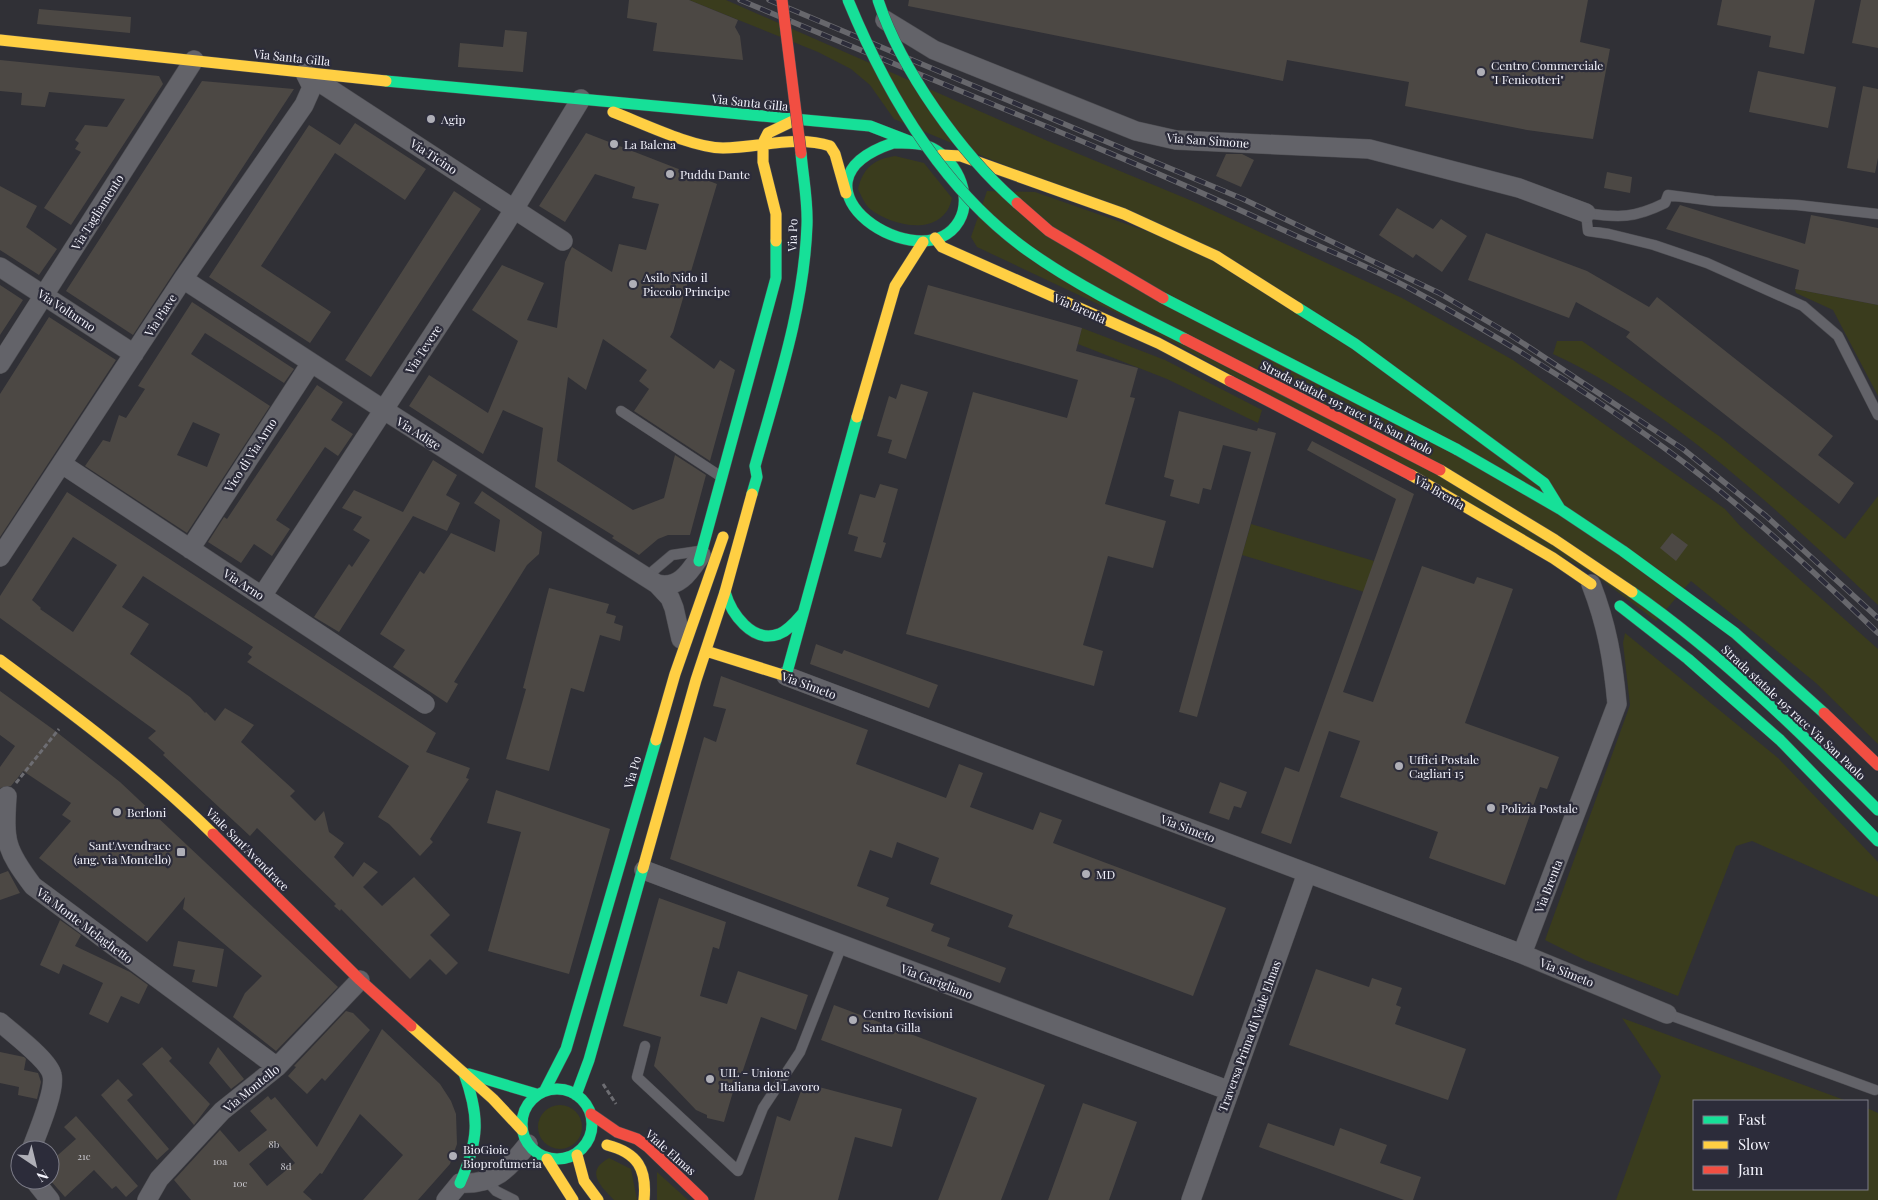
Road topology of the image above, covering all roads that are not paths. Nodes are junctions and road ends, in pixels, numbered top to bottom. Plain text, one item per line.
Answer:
1 (782, 0) edge
2 (848, 0) edge
3 (852, 0) edge
4 (878, 0) edge
5 (0, 40) edge
6 (194, 60) junction
7 (304, 73) junction
8 (581, 100) junction
9 (795, 120) junction
10 (763, 143) junction
11 (914, 143) junction
12 (708, 145) junction
13 (941, 155) junction
14 (734, 159) dead end
15 (756, 172) dead end
16 (846, 193) junction
17 (772, 194) junction
18 (515, 209) junction
19 (1586, 213) junction
20 (1878, 214) edge
21 (875, 229) junction
22 (935, 238) junction
23 (562, 241) dead end
24 (923, 242) junction
25 (883, 245) dead end
26 (0, 267) edge
27 (892, 270) dead end
28 (183, 279) junction
29 (895, 286) junction
30 (45, 295) junction
31 (134, 354) junction
32 (312, 363) junction
33 (0, 364) edge
34 (384, 410) junction
35 (621, 410) dead end
36 (1878, 415) edge
37 (62, 464) junction
38 (755, 466) junction
39 (722, 478) junction
40 (740, 492) dead end
41 (1560, 509) junction
42 (727, 528) dead end
43 (190, 548) junction
44 (701, 553) junction
45 (0, 557) edge
46 (652, 580) junction
47 (1591, 584) junction
48 (725, 592) junction
49 (262, 596) junction
50 (803, 613) junction
51 (750, 628) junction
52 (681, 639) junction
53 (706, 651) junction
54 (0, 660) edge
55 (676, 671) junction
56 (786, 676) junction
57 (425, 704) dead end
58 (1878, 765) edge
59 (6, 796) road end
60 (1878, 810) edge
61 (1878, 841) edge
62 (644, 870) junction
63 (1307, 873) junction
64 (842, 945) junction
65 (1522, 954) junction
66 (360, 980) junction
67 (1667, 1014) joint
68 (0, 1022) edge
69 (645, 1046) dead end
70 (277, 1067) junction
71 (463, 1072) junction
72 (1875, 1090) dead end
73 (1230, 1091) junction
74 (541, 1092) junction
75 (576, 1095) junction
76 (591, 1114) junction
77 (525, 1137) junction
78 (34, 1140) edge
79 (586, 1147) junction
80 (576, 1155) junction
81 (547, 1159) junction
82 (487, 1181) junction
83 (460, 1183) junction
84 (42, 1190) edge
85 (50, 1200) edge
86 (147, 1200) edge
87 (446, 1200) edge
88 (514, 1200) edge
89 (574, 1200) edge
90 (598, 1200) edge
91 (644, 1200) edge
92 (703, 1200) edge
93 (1191, 1200) edge

1 - 38 main road, Via Po, bridge
2 - 60 main road, Strada statale 195 racc Via San Paolo, bridge
3 - 19 street, Via San Simone
4 - 41 main road, Strada statale 195 racc Via San Paolo, bridge
5 - 6 main road, Via Santa Gilla
6 - 7 main road, Via Santa Gilla
6 - 30 street, Via Tagliamento
7 - 8 main road, Via Santa Gilla
7 - 18 street, Via Ticino
7 - 28 street, Via Piave
8 - 9 main road, Via Santa Gilla
8 - 12 main road, Via Santa Gilla
8 - 18 street, Via Tevere
9 - 10 main road
9 - 11 main road, Via Santa Gilla
10 - 12 main road, Via Santa Gilla
10 - 16 main road, Via Santa Gilla
10 - 17 main road
11 - 13 main road
11 - 16 main road
12 - 14 main road
13 - 22 main road
13 - 41 main road
15 - 17 main road
16 - 21 main road
17 - 39 main road
18 - 23 street, Via Ticino
18 - 34 street, Via Tevere
19 - 20 lane
19 - 36 lane
21 - 24 main road
21 - 25 main road
22 - 24 main road
22 - 47 main road, Via Brenta
24 - 29 main road
26 - 30 street, Via Volturno
27 - 29 main road
28 - 31 street, Via Piave
28 - 32 street, Via Adige
29 - 50 main road
30 - 31 street, Via Volturno
30 - 33 street, Via Tagliamento
31 - 37 street, Via Piave
32 - 34 street, Via Adige
32 - 43 street, Vico di Via Arno
34 - 46 street, Via Adige
34 - 49 street, Via Tevere
35 - 39 lane
37 - 43 street, Via Arno
37 - 45 street, Via Piave
38 - 40 main road, Via Po
38 - 48 main road, Via Po
39 - 44 main road
41 - 58 main road, Strada statale 195 racc Via San Paolo
42 - 55 main road, Via Po
43 - 49 street, Via Arno
44 - 46 lane
44 - 46 street
44 - 52 main road
46 - 52 street, Via Adige
47 - 61 main road
47 - 65 street, Via Brenta
48 - 51 main road
48 - 53 main road, Via Po
49 - 57 street, Via Arno
50 - 51 main road
50 - 56 main road
51 - 56 main road
52 - 55 main road
53 - 56 main road, Via Simeto
53 - 62 main road, Via Po
54 - 66 main road, Viale Sant'Avendrace
55 - 74 main road, Via Po
56 - 63 street, Via Simeto
59 - 70 street, Via Monte Melaghetto
62 - 64 street, Via Garigliano
62 - 75 main road, Via Po
63 - 65 street, Via Simeto
63 - 73 street, Traversa Prima di Viale Elmas
64 - 69 lane
64 - 73 street, Via Garigliano
65 - 67 street, Via Simeto
66 - 70 street, Via Montello
66 - 71 main road, Viale Sant'Avendrace
67 - 72 lane
68 - 78 street
70 - 86 street, Via Montello
71 - 74 main road, Viale Sant'Avendrace
71 - 77 main road, Viale Sant'Avendrace
71 - 83 main road
73 - 93 street, Traversa Prima di Viale Elmas
74 - 75 main road
74 - 77 main road
75 - 76 main road
76 - 79 main road
76 - 92 main road, Viale Elmas
77 - 81 main road
77 - 82 street
79 - 80 main road
79 - 91 main road
80 - 81 main road
80 - 90 main road
81 - 89 main road
82 - 83 street
82 - 88 lane
83 - 87 street
84 - 85 street

